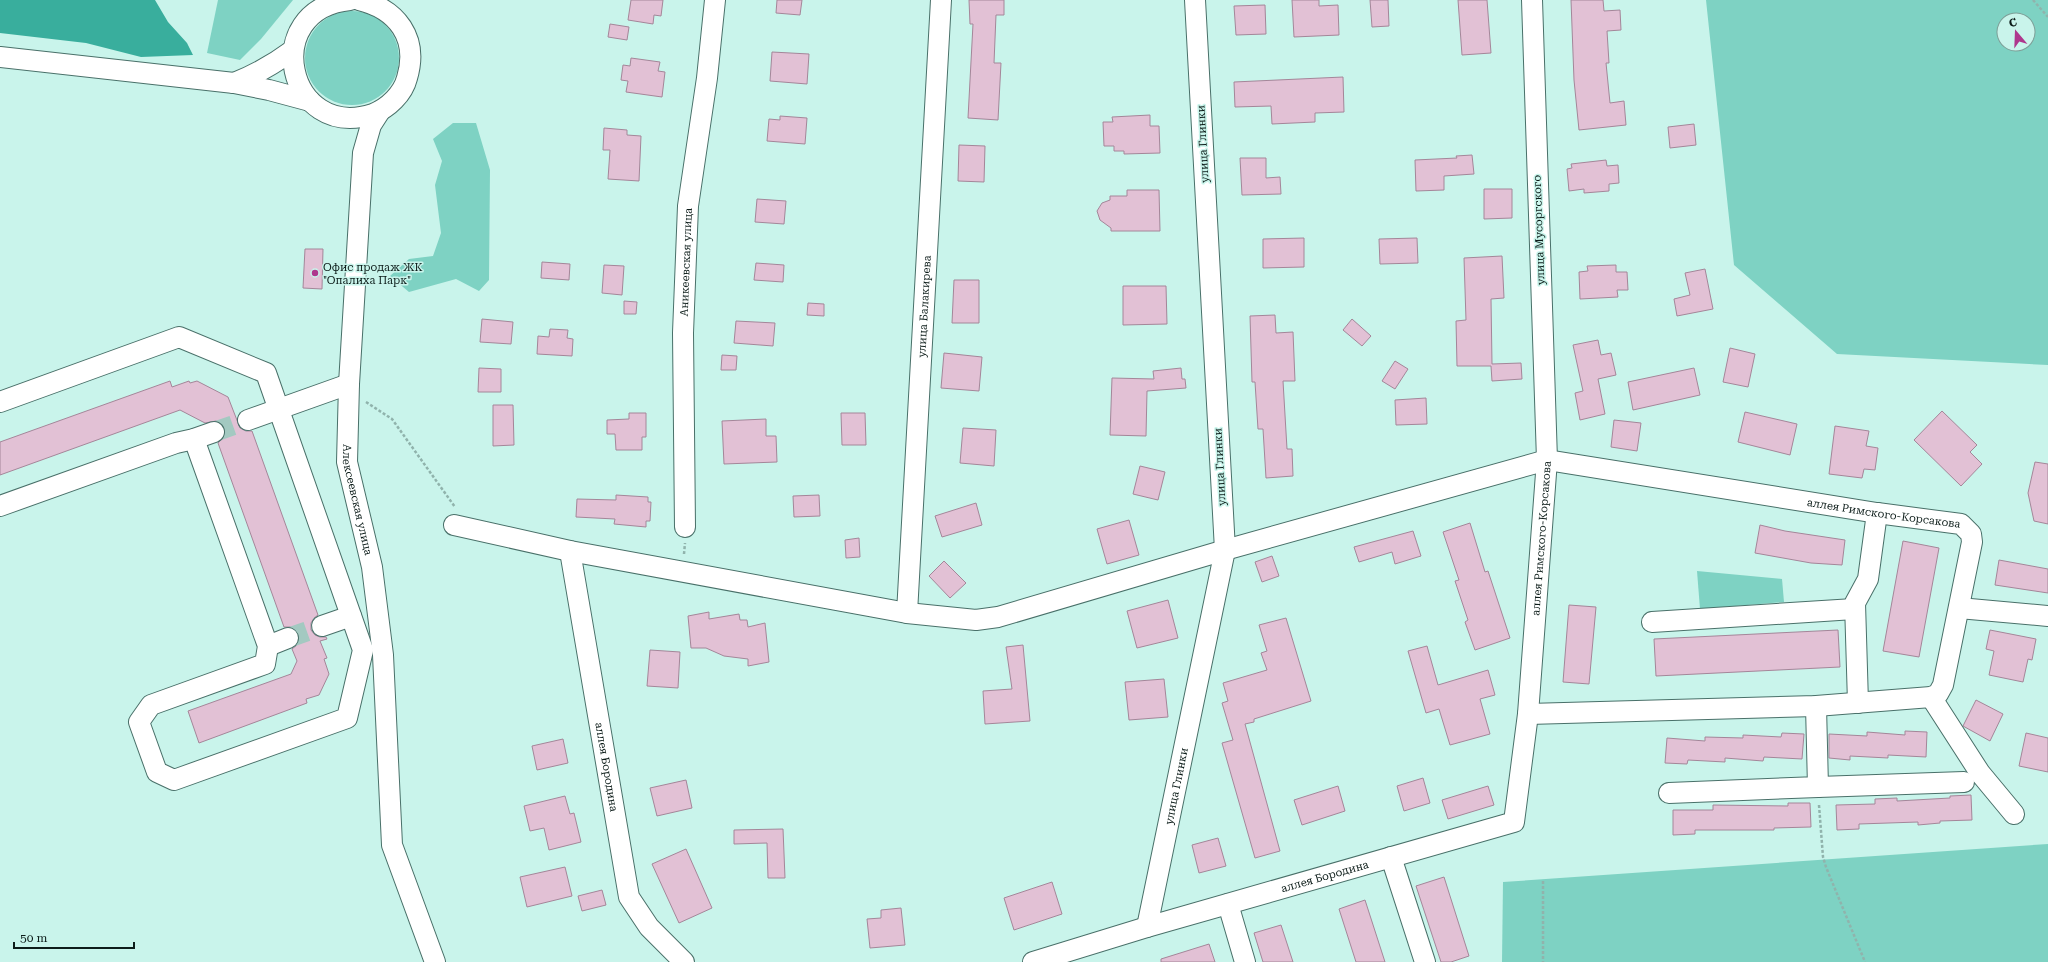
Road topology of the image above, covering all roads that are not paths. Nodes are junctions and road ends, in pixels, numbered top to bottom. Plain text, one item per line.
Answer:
1 (342, 0) edge
2 (358, 0) edge
3 (393, 0) edge
4 (715, 0) edge
5 (941, 0) edge
6 (1195, 0) edge
7 (1532, 0) edge
8 (403, 28) junction
9 (293, 50) junction
10 (0, 57) edge
11 (234, 83) junction
12 (310, 101) junction
13 (380, 111) junction
14 (331, 114) junction
15 (362, 153) junction
16 (348, 387) junction
17 (0, 402) edge
18 (279, 409) junction
19 (248, 420) tunnel mouth
20 (214, 432) tunnel mouth
21 (194, 439) junction
22 (1547, 460) junction
23 (0, 506) edge
24 (1877, 513) junction
25 (455, 517) road end
26 (685, 527) road end
27 (1225, 550) junction
28 (570, 552) junction
29 (1959, 608) junction
30 (1854, 609) junction
31 (907, 614) junction
32 (351, 616) junction
33 (2048, 616) edge
34 (1652, 622) dead end
35 (322, 626) tunnel mouth
36 (288, 638) tunnel mouth
37 (268, 646) junction
38 (1931, 697) junction
39 (1858, 703) junction
40 (1816, 706) junction
41 (1528, 714) junction
42 (1964, 782) dead end
43 (1818, 787) junction
44 (1669, 793) dead end
45 (2014, 814) dead end
46 (1391, 857) junction
47 (1228, 904) junction
48 (1147, 927) junction
49 (435, 962) edge
50 (684, 962) edge
51 (1033, 962) edge
52 (1245, 962) edge
53 (1425, 962) edge

1 - 9 street
2 - 8 street
3 - 8 street
4 - 26 street, Аникеевская улица
5 - 31 street, улица Балакирева
6 - 27 street, улица Глинки
7 - 22 street, улица Мусоргского
8 - 13 street
9 - 11 street
9 - 12 street
10 - 11 street
11 - 12 street
12 - 14 street
13 - 14 street
13 - 15 street, Алексеевская улица
14 - 15 street, Алексеевская улица
15 - 16 street, Алексеевская улица
16 - 18 street
16 - 49 street, Алексеевская улица
17 - 18 street
18 - 19 street
18 - 32 street
20 - 21 street
21 - 23 street
21 - 37 street
22 - 24 street, аллея Римского-Корсакова
22 - 27 street
22 - 41 street, аллея Римского-Корсакова
24 - 29 street, аллея Римского-Корсакова
24 - 30 street
25 - 28 street
27 - 31 street
27 - 48 street, улица Глинки
28 - 31 street
28 - 50 street, аллея Бородина
29 - 33 street
29 - 38 street, аллея Римского-Корсакова
30 - 34 street
30 - 39 street
32 - 35 street
32 - 37 street
36 - 37 street
38 - 39 street
38 - 45 street
39 - 40 street
40 - 41 street
40 - 43 street
41 - 46 street, аллея Бородина
42 - 43 street
43 - 44 street
46 - 47 street, аллея Бородина
46 - 53 street
47 - 48 street, аллея Бородина
47 - 52 street
48 - 51 street, аллея Бородина

